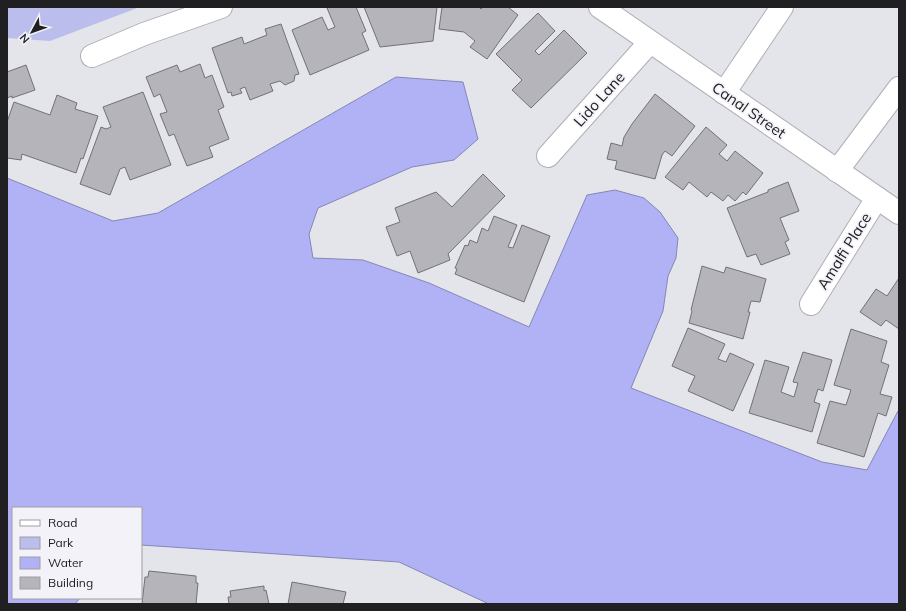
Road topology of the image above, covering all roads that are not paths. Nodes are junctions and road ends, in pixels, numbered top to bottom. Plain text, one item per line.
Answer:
1 (221, 7) edge
2 (782, 7) edge
3 (612, 10) edge
4 (650, 42) junction
5 (92, 56) dead end
6 (899, 88) edge
7 (724, 93) junction
8 (548, 156) dead end
9 (837, 171) junction
10 (877, 198) junction
11 (899, 213) edge
12 (811, 304) dead end

1 - 5 street
2 - 7 street
3 - 4 street, Canal Street
4 - 7 street, Canal Street
4 - 8 street, Lido Lane
6 - 9 street
7 - 9 street, Canal Street
9 - 10 street, Canal Street
10 - 11 street, Canal Street
10 - 12 street, Amalfi Place

